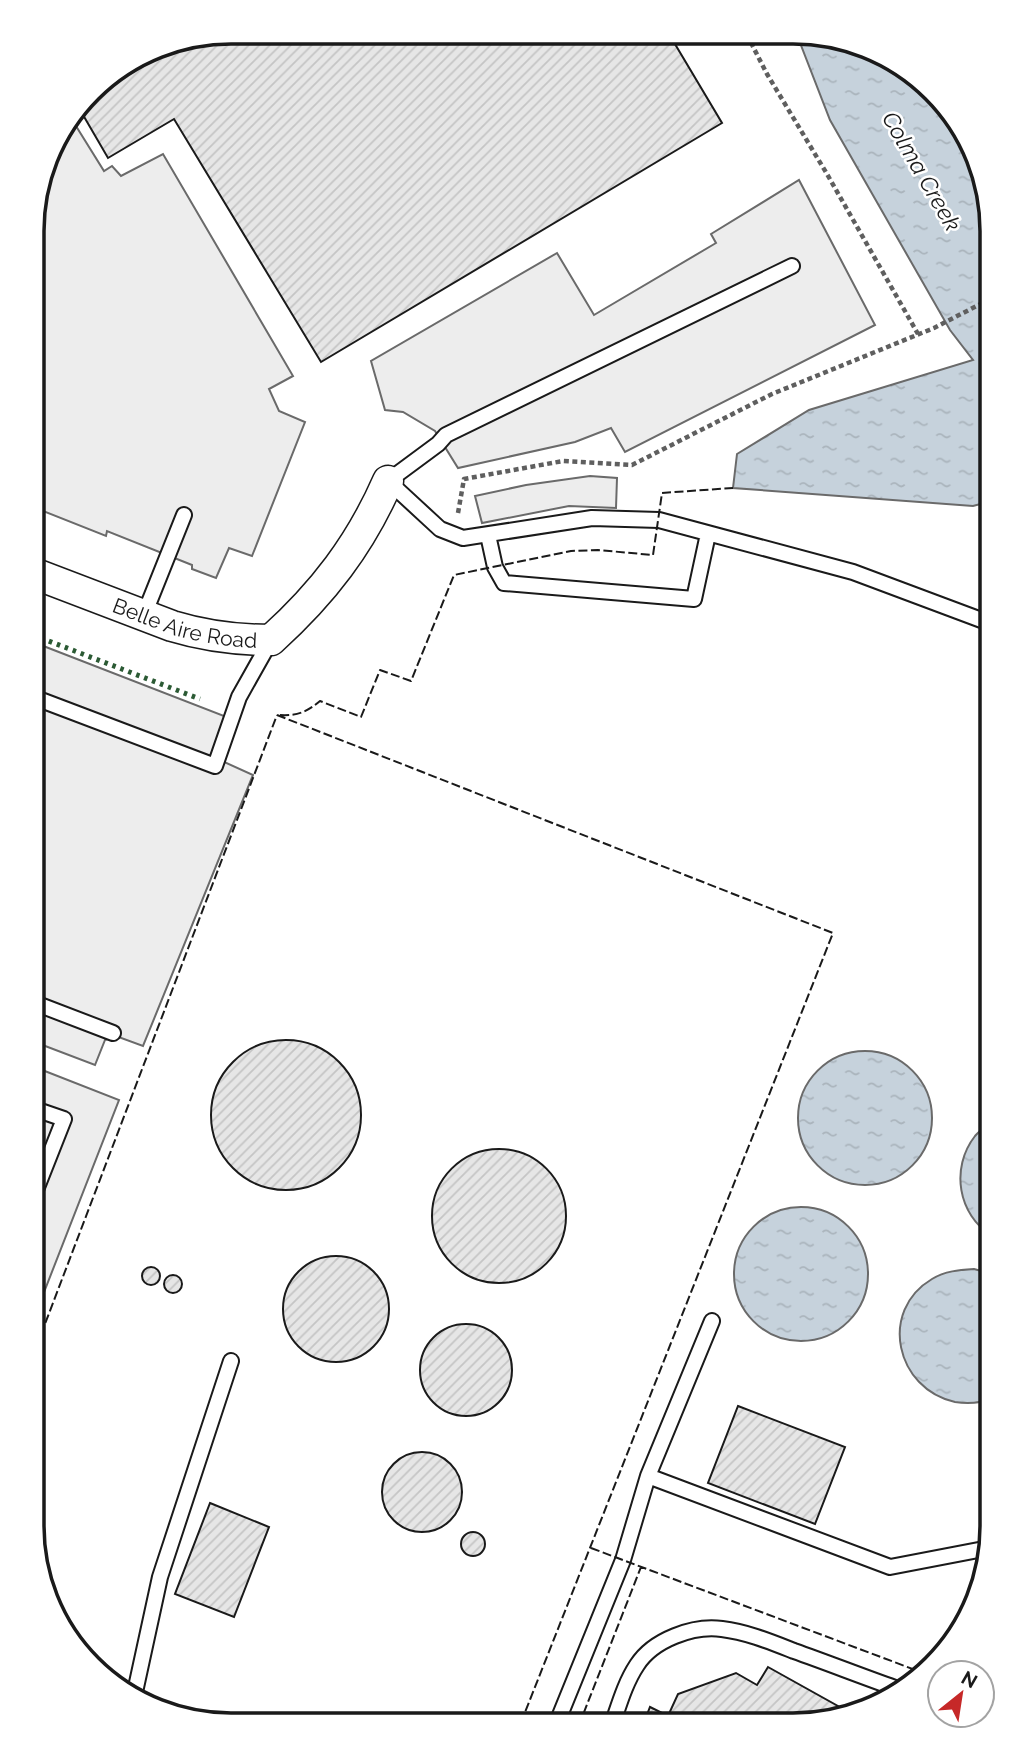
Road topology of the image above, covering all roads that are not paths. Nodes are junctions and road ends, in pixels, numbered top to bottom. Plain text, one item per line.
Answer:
1 (792, 266) dead end
2 (388, 481) junction
3 (184, 515) dead end
4 (708, 534) junction
5 (488, 535) junction
6 (44, 577) edge
7 (145, 615) junction
8 (980, 620) edge
9 (271, 640) junction
10 (44, 701) edge
11 (44, 1007) edge
12 (113, 1033) dead end
13 (44, 1112) edge
14 (44, 1170) edge
15 (712, 1321) dead end
16 (231, 1361) dead end
17 (648, 1476) junction
18 (979, 1550) edge
19 (890, 1686) edge
20 (136, 1687) edge
21 (561, 1713) edge
22 (616, 1713) edge

1 - 2 lane
2 - 5 lane
2 - 9 street, Belle Aire Road
3 - 7 lane
4 - 5 lane
4 - 5 lane
4 - 8 lane
6 - 7 street, Belle Aire Road
7 - 9 street, Belle Aire Road
9 - 10 lane
11 - 12 lane
13 - 14 lane
15 - 17 lane
16 - 20 lane
17 - 18 lane
17 - 21 lane
19 - 22 lane

